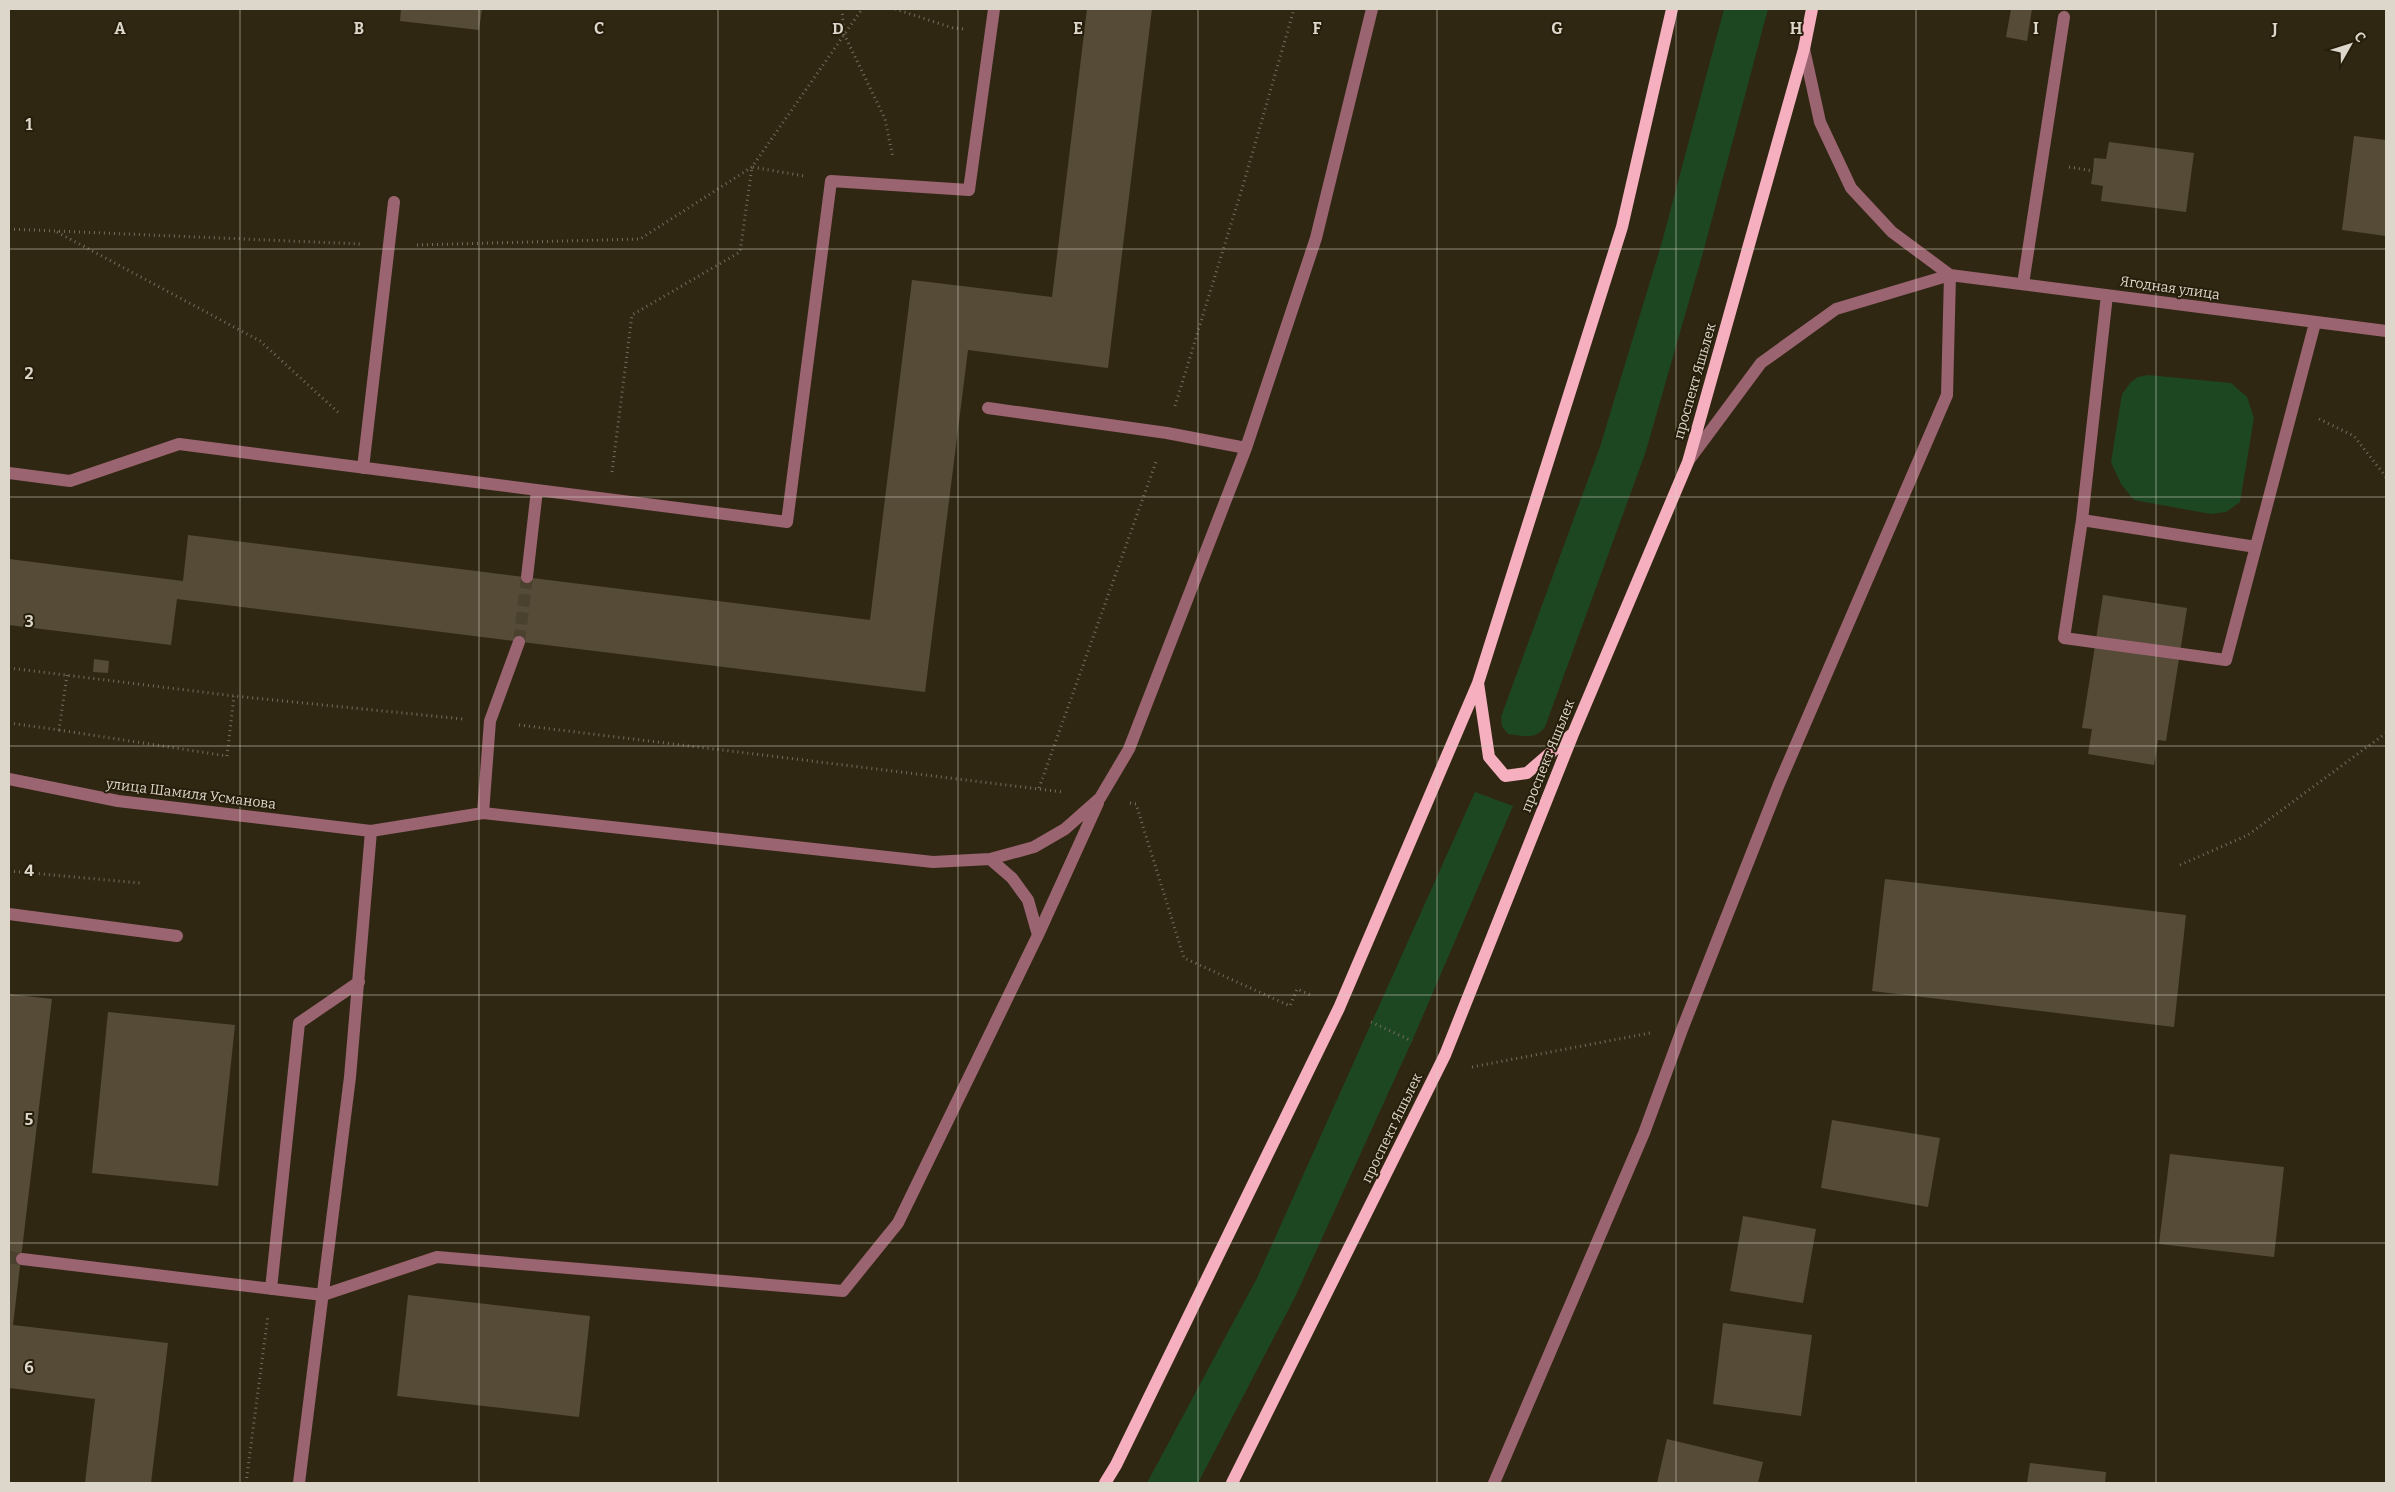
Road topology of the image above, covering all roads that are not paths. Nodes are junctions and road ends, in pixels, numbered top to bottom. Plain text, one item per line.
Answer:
1 (994, 9) edge
2 (1372, 9) edge
3 (1672, 9) edge
4 (1812, 9) edge
5 (2064, 17) dead end
6 (1804, 49) junction
7 (394, 202) dead end
8 (1950, 275) junction
9 (2023, 284) junction
10 (2107, 295) junction
11 (2315, 323) junction
12 (2386, 331) edge
13 (988, 408) dead end
14 (1246, 448) junction
15 (1688, 462) junction
16 (363, 468) junction
17 (9, 473) edge
18 (537, 490) junction
19 (2082, 520) junction
20 (2256, 547) junction
21 (527, 577) tunnel mouth
22 (519, 642) tunnel mouth
23 (1478, 682) junction
24 (1573, 734) junction
25 (9, 779) edge
26 (1100, 798) junction
27 (483, 814) junction
28 (371, 831) junction
29 (990, 859) junction
30 (9, 914) edge
31 (1038, 935) junction
32 (177, 936) dead end
33 (359, 982) junction
34 (22, 1258) tunnel mouth
35 (271, 1289) junction
36 (323, 1295) junction
37 (1498, 1481) edge
38 (299, 1483) edge
39 (1104, 1483) edge
40 (1232, 1483) edge

1 - 18 street
2 - 14 street
3 - 23 main road
4 - 6 main road, проспект Яшьлек
5 - 9 street
6 - 8 street
6 - 15 main road, проспект Яшьлек
7 - 16 street
8 - 9 street, Ягодная улица
8 - 15 street
8 - 37 street
9 - 10 street, Ягодная улица
10 - 11 street, Ягодная улица
10 - 19 street
11 - 12 street, Ягодная улица
11 - 20 street
13 - 14 street
14 - 26 street
15 - 24 main road, проспект Яшьлек
16 - 17 street
16 - 18 street
18 - 21 street
19 - 20 street
19 - 20 street
22 - 27 street
23 - 24 main road
23 - 39 main road
24 - 40 main road, проспект Яшьлек
25 - 28 street, улица Шамиля Усманова
26 - 29 street, улица Шамиля Усманова
26 - 31 street
27 - 28 street, улица Шамиля Усманова
27 - 29 street, улица Шамиля Усманова
28 - 33 street
29 - 31 street
30 - 32 street
31 - 36 street
33 - 35 street
33 - 36 street
34 - 35 street
35 - 36 street
36 - 38 street

